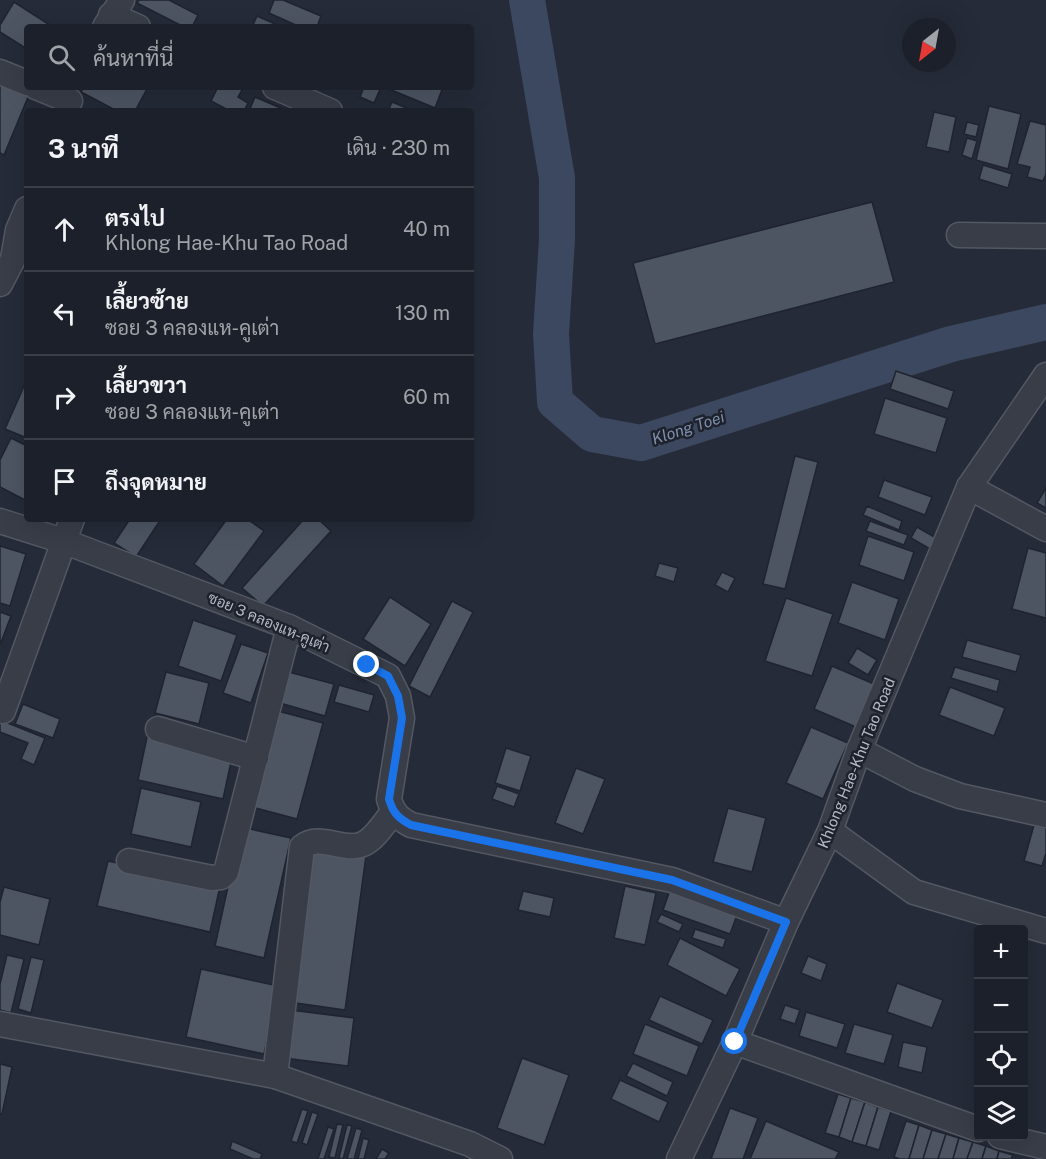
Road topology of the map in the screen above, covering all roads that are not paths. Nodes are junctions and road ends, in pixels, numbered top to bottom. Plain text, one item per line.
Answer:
1 (113, 14) edge
2 (132, 24) edge
3 (0, 72) edge
4 (24, 82) edge
5 (44, 90) edge
6 (282, 90) edge
7 (71, 100) edge
8 (323, 108) edge
9 (24, 215) edge
10 (959, 235) dead end
11 (1046, 236) edge
12 (7, 256) edge
13 (0, 284) edge
14 (1046, 375) edge
15 (969, 487) junction
16 (0, 521) edge
17 (71, 522) edge
18 (1046, 529) edge
19 (63, 541) junction
20 (289, 627) junction
21 (3, 711) dead end
22 (158, 729) dead end
23 (859, 750) junction
24 (256, 758) junction
25 (393, 812) junction
26 (1046, 815) edge
27 (830, 831) junction
28 (129, 861) dead end
29 (786, 922) junction
30 (1046, 931) edge
31 (0, 1024) edge
32 (735, 1042) junction
33 (275, 1076) junction
34 (974, 1128) edge
35 (1018, 1141) edge
36 (1046, 1147) edge
37 (500, 1159) edge
38 (679, 1159) edge

1 - 2 street
3 - 4 street
5 - 7 street
6 - 8 street
9 - 12 street
10 - 11 street
12 - 13 street
14 - 15 street, Khlong Hae-Khu Tao Road
15 - 18 street
15 - 23 street, Khlong Hae-Khu Tao Road
16 - 19 street, ซอย 3 คลองแห-คูเต่า
17 - 19 street
19 - 20 street, ซอย 3 คลองแห-คูเต่า
19 - 21 street
20 - 24 street
20 - 25 street, ซอย 3 คลองแห-คูเต่า
22 - 24 street
23 - 26 street
23 - 27 street, Khlong Hae-Khu Tao Road
24 - 28 street
25 - 29 street
25 - 33 street
27 - 29 street, Khlong Hae-Khu Tao Road
27 - 30 street
29 - 32 street, Khlong Hae-Khu Tao Road
31 - 33 street
32 - 34 street
32 - 38 street, Khlong Hae-Khu Tao Road
33 - 37 street
35 - 36 street

